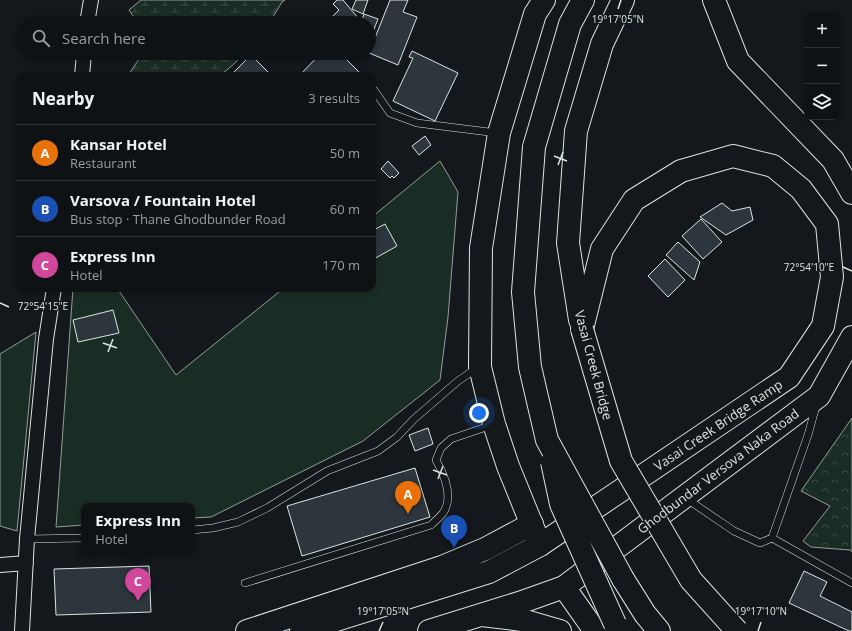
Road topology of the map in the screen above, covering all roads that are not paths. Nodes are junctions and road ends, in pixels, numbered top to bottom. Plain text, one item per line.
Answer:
1 (91, 0) edge
2 (544, 0) edge
3 (583, 0) edge
4 (623, 0) edge
5 (714, 0) edge
6 (88, 16) edge
7 (83, 60) edge
8 (82, 72) edge
9 (376, 93) edge
10 (499, 133) junction
11 (852, 193) edge
12 (53, 292) edge
13 (582, 329) junction
14 (852, 337) edge
15 (480, 366) junction
16 (819, 396) junction
17 (494, 424) junction
18 (547, 440) junction
19 (684, 497) junction
20 (532, 524) junction
21 (195, 530) edge
22 (81, 538) edge
23 (772, 538) junction
24 (27, 539) junction
25 (540, 545) junction
26 (26, 563) junction
27 (0, 565) edge
28 (245, 583) dead end
29 (852, 583) edge
30 (564, 587) junction
31 (482, 615) junction
32 (527, 625) edge
33 (610, 629) edge
34 (22, 631) edge
35 (247, 631) edge
36 (301, 631) edge
37 (429, 631) edge
38 (560, 631) edge
39 (659, 631) edge
40 (736, 631) edge

1 - 6 street
2 - 10 main road
3 - 18 main road, bridge
4 - 13 main road, Vasai Creek Bridge
5 - 11 main road
7 - 8 street
9 - 10 lane
10 - 15 main road
12 - 24 street
13 - 25 main road, Vasai Creek Bridge Ramp
13 - 40 main road, Vasai Creek Bridge, bridge
14 - 16 main road, Ghodbundar Versova Naka Road
15 - 17 main road
15 - 21 lane
16 - 19 main road, Ghodbundar Versova Naka Road
16 - 23 lane
17 - 20 main road
17 - 28 lane
18 - 33 main road, bridge
18 - 39 main road, bridge
19 - 23 lane
19 - 30 main road, Ghodbundar Versova Naka Road
20 - 25 main road
20 - 35 main road
22 - 24 lane
23 - 29 lane
24 - 26 street
25 - 36 main road, Vasai Creek Bridge Ramp
26 - 27 street
26 - 34 street
30 - 31 main road, Ghodbundar Versova Naka Road
30 - 33 main road
31 - 32 main road
31 - 37 main road, Ghodbundar Versova Naka Road
32 - 38 main road

